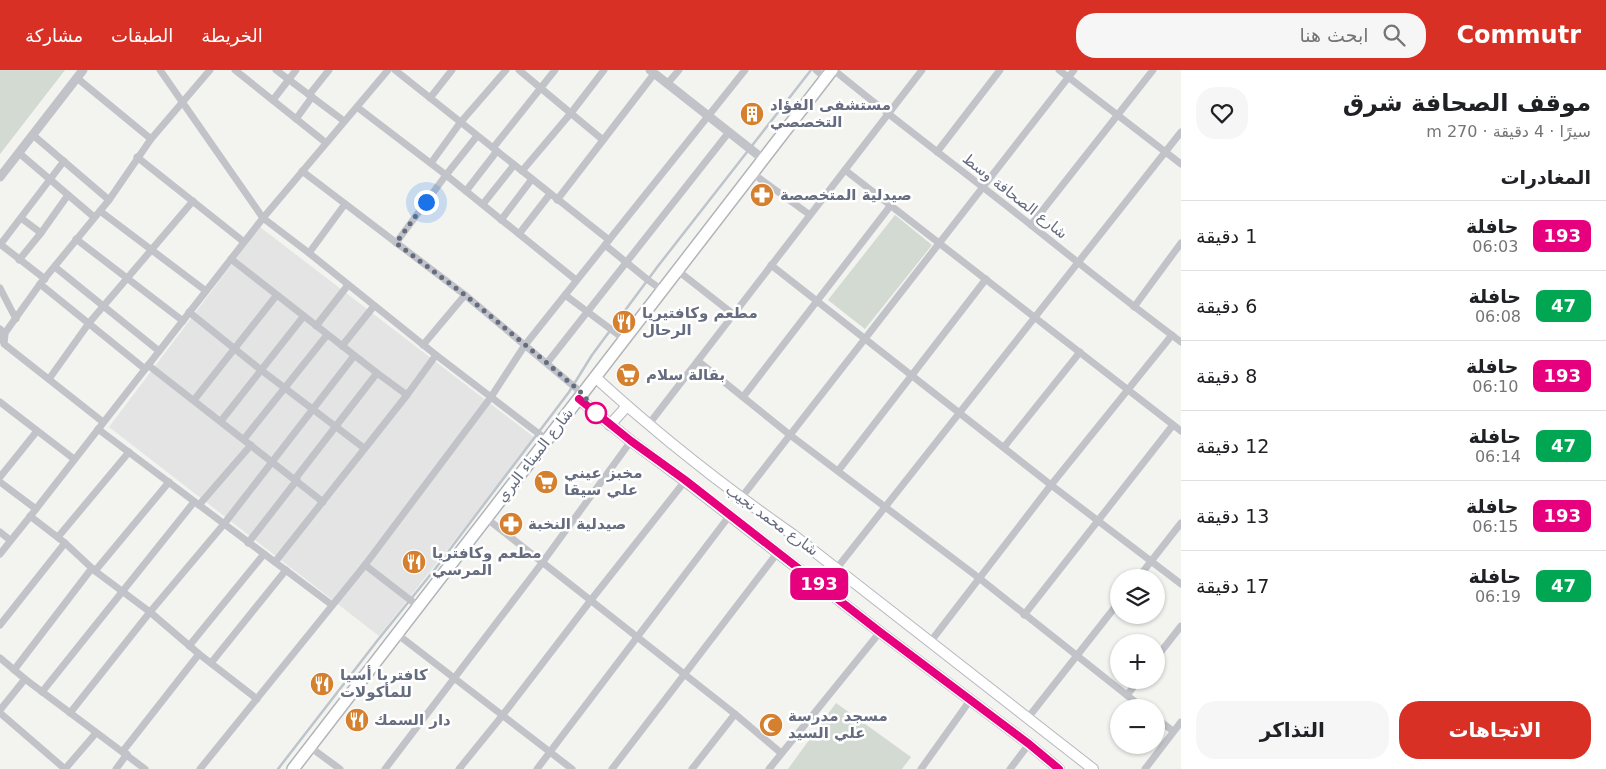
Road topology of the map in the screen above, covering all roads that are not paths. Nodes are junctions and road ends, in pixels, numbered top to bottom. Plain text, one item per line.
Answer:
1 (83, 70) edge
2 (160, 70) edge
3 (210, 70) edge
4 (235, 70) edge
5 (276, 70) edge
6 (296, 70) edge
7 (329, 70) edge
8 (388, 70) edge
9 (395, 70) edge
10 (452, 70) edge
11 (506, 70) edge
12 (519, 70) edge
13 (555, 70) edge
14 (604, 70) edge
15 (679, 70) edge
16 (745, 70) edge
17 (816, 70) edge
18 (922, 70) edge
19 (1000, 70) edge
20 (1060, 70) edge
21 (1074, 70) edge
22 (1153, 70) edge
23 (652, 72) edge
24 (830, 73) edge
25 (1069, 77) junction
26 (77, 78) junction
27 (289, 80) junction
28 (668, 84) junction
29 (541, 88) junction
30 (311, 96) junction
31 (430, 98) junction
32 (273, 100) junction
33 (183, 103) junction
34 (357, 107) junction
35 (571, 114) junction
36 (1118, 114) junction
37 (888, 115) junction
38 (708, 116) junction
39 (296, 118) junction
40 (344, 121) junction
41 (460, 123) junction
42 (729, 132) junction
43 (1181, 132) edge
44 (33, 135) junction
45 (477, 136) junction
46 (151, 139) junction
47 (603, 140) junction
48 (326, 142) junction
49 (495, 150) junction
50 (1165, 151) junction
51 (937, 152) junction
52 (18, 153) junction
53 (138, 157) junction
54 (763, 159) junction
55 (64, 161) junction
56 (431, 163) junction
57 (1181, 164) edge
58 (514, 165) junction
59 (845, 170) junction
60 (302, 171) junction
61 (522, 171) junction
62 (752, 173) junction
63 (446, 175) junction
64 (0, 177) edge
65 (49, 179) junction
66 (532, 179) junction
67 (982, 188) junction
68 (466, 191) junction
69 (550, 194) junction
70 (68, 195) junction
71 (109, 200) junction
72 (557, 200) junction
73 (193, 201) junction
74 (345, 204) junction
75 (482, 204) junction
76 (891, 205) junction
77 (100, 211) junction
78 (810, 215) junction
79 (94, 217) junction
80 (21, 218) junction
81 (263, 218) junction
82 (501, 220) junction
83 (1031, 225) junction
84 (41, 233) junction
85 (519, 234) junction
86 (76, 239) junction
87 (244, 242) junction
88 (607, 242) junction
89 (396, 243) junction
90 (939, 243) junction
91 (1181, 243) edge
92 (0, 244) edge
93 (151, 249) junction
94 (309, 253) junction
95 (231, 259) junction
96 (19, 260) junction
97 (626, 262) junction
98 (1076, 263) junction
99 (771, 265) junction
100 (55, 267) junction
101 (677, 270) junction
102 (127, 277) junction
103 (986, 279) junction
104 (576, 280) junction
105 (43, 282) junction
106 (348, 285) junction
107 (0, 288) edge
108 (662, 290) junction
109 (206, 291) junction
110 (565, 294) junction
111 (465, 295) junction
112 (276, 296) junction
113 (817, 301) junction
114 (103, 306) junction
115 (374, 306) junction
116 (1134, 307) junction
117 (587, 311) junction
118 (189, 312) junction
119 (733, 314) junction
120 (303, 316) junction
121 (1034, 317) junction
122 (16, 319) junction
123 (182, 321) junction
124 (89, 323) junction
125 (316, 326) junction
126 (2, 332) edge
127 (327, 335) junction
128 (1172, 336) junction
129 (624, 339) junction
130 (865, 339) junction
131 (0, 340) edge
132 (1181, 342) edge
133 (424, 345) junction
134 (525, 345) junction
135 (342, 346) junction
136 (234, 348) junction
137 (158, 351) junction
138 (1080, 352) junction
139 (436, 355) junction
140 (354, 356) junction
141 (698, 361) junction
142 (547, 363) junction
143 (146, 367) junction
144 (261, 370) junction
145 (377, 373) junction
146 (912, 376) junction
147 (595, 377) junction
148 (49, 379) junction
149 (285, 388) junction
150 (1128, 390) junction
151 (407, 395) junction
152 (581, 396) junction
153 (491, 397) junction
154 (743, 397) junction
155 (194, 400) junction
156 (3, 404) edge
157 (627, 406) junction
158 (312, 409) junction
159 (959, 412) junction
160 (0, 414) edge
161 (221, 421) junction
162 (103, 422) junction
163 (649, 424) junction
164 (1173, 424) junction
165 (610, 425) junction
166 (336, 426) junction
167 (98, 429) junction
168 (37, 431) junction
169 (1181, 431) edge
170 (790, 435) junction
171 (244, 439) junction
172 (547, 440) junction
173 (631, 441) junction
174 (251, 445) junction
175 (1004, 447) junction
176 (364, 448) junction
177 (129, 452) junction
178 (74, 460) junction
179 (272, 461) junction
180 (838, 471) junction
181 (0, 478) edge
182 (296, 480) junction
183 (685, 480) junction
184 (0, 482) edge
185 (169, 482) junction
186 (1051, 485) junction
187 (741, 498) junction
188 (323, 502) junction
189 (197, 503) junction
190 (885, 508) junction
191 (36, 509) junction
192 (730, 515) junction
193 (30, 516) junction
194 (486, 518) junction
195 (1098, 521) junction
196 (1181, 523) edge
197 (224, 524) junction
198 (0, 532) edge
199 (58, 537) junction
200 (10, 540) junction
201 (65, 543) junction
202 (248, 543) junction
203 (778, 552) junction
204 (0, 554) edge
205 (264, 554) junction
206 (1151, 561) junction
207 (276, 562) junction
208 (542, 563) junction
209 (365, 565) junction
210 (837, 568) junction
211 (1145, 569) edge
212 (94, 570) junction
213 (286, 570) junction
214 (979, 578) junction
215 (1181, 584) edge
216 (123, 591) junction
217 (591, 600) junction
218 (332, 605) junction
219 (418, 606) junction
220 (150, 612) junction
221 (1110, 613) edge
222 (1024, 615) junction
223 (0, 625) edge
224 (1181, 626) edge
225 (880, 632) junction
226 (397, 634) junction
227 (637, 638) junction
228 (930, 641) junction
229 (189, 646) junction
230 (1165, 646) edge
231 (199, 654) junction
232 (1076, 656) junction
233 (0, 658) edge
234 (211, 663) junction
235 (14, 670) junction
236 (686, 675) junction
237 (454, 678) junction
238 (25, 679) junction
239 (1132, 689) edge
240 (42, 692) junction
241 (1127, 695) junction
242 (257, 698) junction
243 (971, 699) junction
244 (1132, 699) edge
245 (0, 711) edge
246 (70, 713) junction
247 (735, 714) junction
248 (502, 716) junction
249 (1027, 719) junction
250 (1181, 722) edge
251 (1165, 725) edge
252 (1173, 732) junction
253 (96, 733) junction
254 (1029, 744) junction
255 (310, 747) junction
256 (550, 751) junction
257 (125, 753) junction
258 (781, 753) junction
259 (65, 769) edge
260 (116, 769) edge
261 (145, 769) edge
262 (200, 769) edge
263 (293, 769) edge
264 (340, 769) edge
265 (385, 769) edge
266 (459, 769) edge
267 (537, 769) edge
268 (572, 769) edge
269 (612, 769) edge
270 (692, 769) edge
271 (769, 769) edge
272 (921, 769) edge
273 (1010, 769) edge
274 (1059, 769) edge
275 (1093, 769) edge
276 (1145, 769) edge

1 - 26 street
2 - 33 street
3 - 33 street
4 - 32 street
5 - 27 street
6 - 27 street
7 - 30 street
8 - 34 street
9 - 31 street
10 - 31 street
11 - 41 street
12 - 29 street
13 - 29 street
14 - 35 street
15 - 28 street
16 - 38 street
17 - 24 street, شارع الصحافة وسط
18 - 37 street
19 - 51 street
20 - 25 street
21 - 25 street
22 - 36 street
23 - 28 street
23 - 47 street
24 - 37 street, شارع الصحافة وسط
24 - 54 highway, شارع الميناء البري
25 - 36 street
25 - 67 street
26 - 44 street
26 - 46 street
27 - 30 street
27 - 32 street
28 - 38 street
29 - 35 street
29 - 49 street
30 - 39 street
30 - 40 street
31 - 41 street
32 - 39 street
33 - 46 street
33 - 81 street
34 - 40 street
34 - 56 street
35 - 47 street
35 - 61 street
36 - 50 street
36 - 83 street
37 - 51 street, شارع الصحافة وسط
37 - 59 street
38 - 42 street
38 - 88 street
39 - 48 street
40 - 48 street
41 - 45 street
41 - 56 street
42 - 54 street
42 - 97 street
43 - 50 street
44 - 52 street
44 - 55 street
45 - 49 street
45 - 63 street
46 - 53 street
47 - 72 street
48 - 60 street
49 - 58 street
49 - 68 street
50 - 57 street
50 - 98 street
51 - 67 street, شارع الصحافة وسط
52 - 64 street
52 - 65 street
53 - 71 street
53 - 73 street
54 - 62 highway, شارع الميناء البري
55 - 65 street
55 - 71 street
56 - 63 street
58 - 61 street
58 - 75 street
59 - 76 street
59 - 78 street
60 - 74 street
60 - 81 street
61 - 66 street
62 - 78 street
62 - 101 highway, شارع الميناء البري
63 - 68 street
63 - 89 street
65 - 70 street
65 - 80 street
66 - 69 street
66 - 82 street
67 - 83 street, شارع الصحافة وسط
67 - 90 street
68 - 75 street
69 - 72 street
69 - 85 street
70 - 79 street
70 - 84 street
71 - 77 street
72 - 88 street
73 - 87 street
73 - 93 street
74 - 89 street
74 - 94 street
75 - 82 street
76 - 90 street
76 - 113 street
77 - 79 street
77 - 93 street
78 - 99 street
79 - 86 street
80 - 84 street
80 - 92 street
81 - 87 street
81 - 94 street
82 - 85 street
83 - 98 street, شارع الصحافة وسط
84 - 96 street
85 - 104 street
86 - 100 street
86 - 102 street
87 - 95 street
88 - 97 street
88 - 104 street
89 - 111 street
90 - 103 street
90 - 130 street
91 - 116 street
92 - 96 street
93 - 102 street
93 - 109 street
94 - 106 street
95 - 109 street
95 - 112 street
96 - 105 street
97 - 108 street
97 - 117 street
98 - 116 street, شارع الصحافة وسط
98 - 121 street
99 - 113 street
99 - 119 street
100 - 105 street
100 - 114 street
101 - 108 highway, شارع الميناء البري
101 - 119 street
102 - 114 street
102 - 123 street
103 - 121 street
103 - 146 street
104 - 110 street
105 - 122 street
105 - 124 street
106 - 115 street
106 - 125 street
107 - 122 street
108 - 129 highway, شارع الميناء البري
109 - 118 street
110 - 117 street
110 - 134 street
111 - 133 street
111 - 134 street
112 - 120 street
112 - 136 street
113 - 130 street
113 - 154 street
114 - 124 street
114 - 137 street
115 - 133 street
115 - 135 street
116 - 128 street, شارع الصحافة وسط
117 - 129 street
117 - 142 street
118 - 123 street
118 - 136 street
119 - 141 street
120 - 125 street
120 - 144 street
121 - 138 street
121 - 159 street
122 - 126 street
123 - 137 street
124 - 143 street
124 - 148 street
125 - 127 street
126 - 131 street
126 - 148 street
127 - 135 street
127 - 149 street
128 - 132 street, شارع الصحافة وسط
128 - 150 street
129 - 147 highway, شارع الميناء البري
130 - 146 street
130 - 170 street
133 - 139 street
134 - 142 street
134 - 153 street
135 - 140 street
136 - 144 street
136 - 155 street
137 - 143 street
138 - 150 street
138 - 175 street
139 - 151 street
139 - 153 street
140 - 145 street
140 - 158 street
141 - 154 street
141 - 163 street
142 - 152 street
143 - 155 street
143 - 162 street
144 - 149 street
144 - 161 street
145 - 151 street
145 - 166 street
146 - 159 street
146 - 180 street
147 - 152 highway, شارع الميناء البري
147 - 157 main road, شارع محمد نجيب
148 - 162 street
149 - 158 street
149 - 171 street
150 - 164 street
150 - 186 street
151 - 176 street
152 - 165 main road, شارع محمد نجيب
152 - 172 highway, شارع الميناء البري
153 - 172 street
153 - 209 street
154 - 170 street
155 - 161 street
156 - 160 street
156 - 168 street
157 - 163 main road, شارع محمد نجيب
157 - 165 main road
158 - 166 street
158 - 179 street
159 - 175 street
159 - 190 street
161 - 171 street
162 - 167 street
163 - 187 main road, شارع محمد نجيب
164 - 169 street
164 - 195 street
165 - 173 main road, شارع محمد نجيب
166 - 176 street
166 - 182 street
167 - 177 street
167 - 178 street
168 - 178 street
168 - 181 street
170 - 180 street
170 - 187 street
171 - 174 street
172 - 194 highway, شارع الميناء البري
173 - 183 main road, شارع محمد نجيب
173 - 208 street
174 - 179 street
174 - 189 street
175 - 186 street
176 - 188 street
177 - 185 street
177 - 199 street
178 - 191 street
179 - 182 street
179 - 197 street
180 - 190 street
182 - 188 street
182 - 202 street
183 - 192 main road, شارع محمد نجيب
183 - 217 street
184 - 191 street
185 - 189 street
185 - 212 street
186 - 195 street
186 - 214 street
187 - 210 main road, شارع محمد نجيب
188 - 207 street
189 - 197 street
189 - 216 street
190 - 210 street
190 - 214 street
191 - 193 street
192 - 203 main road, شارع محمد نجيب
192 - 227 street
193 - 199 street
193 - 200 street
194 - 208 street
194 - 219 highway, شارع الميناء البري
195 - 206 street
195 - 222 street
196 - 206 street
197 - 202 street
197 - 220 street
198 - 200 street
199 - 201 street
200 - 204 street
201 - 212 street
201 - 223 street
202 - 205 street
203 - 225 main road, شارع محمد نجيب
203 - 236 street
205 - 207 street
205 - 229 street
206 - 211 street
206 - 215 street
207 - 213 street
208 - 217 street
208 - 237 street
209 - 218 street
209 - 219 street
210 - 228 main road, شارع محمد نجيب
212 - 216 street
212 - 235 street
213 - 218 street
213 - 234 street
214 - 222 street
214 - 228 street
216 - 220 street
216 - 240 street
217 - 227 street
217 - 248 street
218 - 242 street
219 - 226 highway, شارع الميناء البري
220 - 229 street
220 - 246 street
221 - 232 street
222 - 232 street
224 - 230 street
225 - 243 main road, شارع محمد نجيب
225 - 258 street
226 - 237 street
226 - 255 highway, شارع الميناء البري
227 - 236 street
227 - 256 street
228 - 249 main road, شارع محمد نجيب
229 - 231 street
231 - 234 street
231 - 257 street
232 - 241 street
232 - 249 street
233 - 235 street
234 - 242 street
235 - 238 street
236 - 247 street
236 - 269 street
237 - 248 street
237 - 265 street
238 - 240 street
238 - 245 street
239 - 241 street
240 - 246 street
241 - 244 street
242 - 262 street
243 - 254 main road, شارع محمد نجيب
243 - 272 street
245 - 259 street
246 - 253 street
247 - 258 street
247 - 270 street
248 - 256 street
248 - 266 street
249 - 275 main road, شارع محمد نجيب
250 - 252 street
251 - 252 street
252 - 276 street
253 - 257 street
253 - 259 street
254 - 273 street
254 - 274 main road, شارع محمد نجيب
255 - 263 highway, شارع الميناء البري
255 - 264 street
256 - 267 street
256 - 268 street
257 - 260 street
257 - 261 street
258 - 271 street

